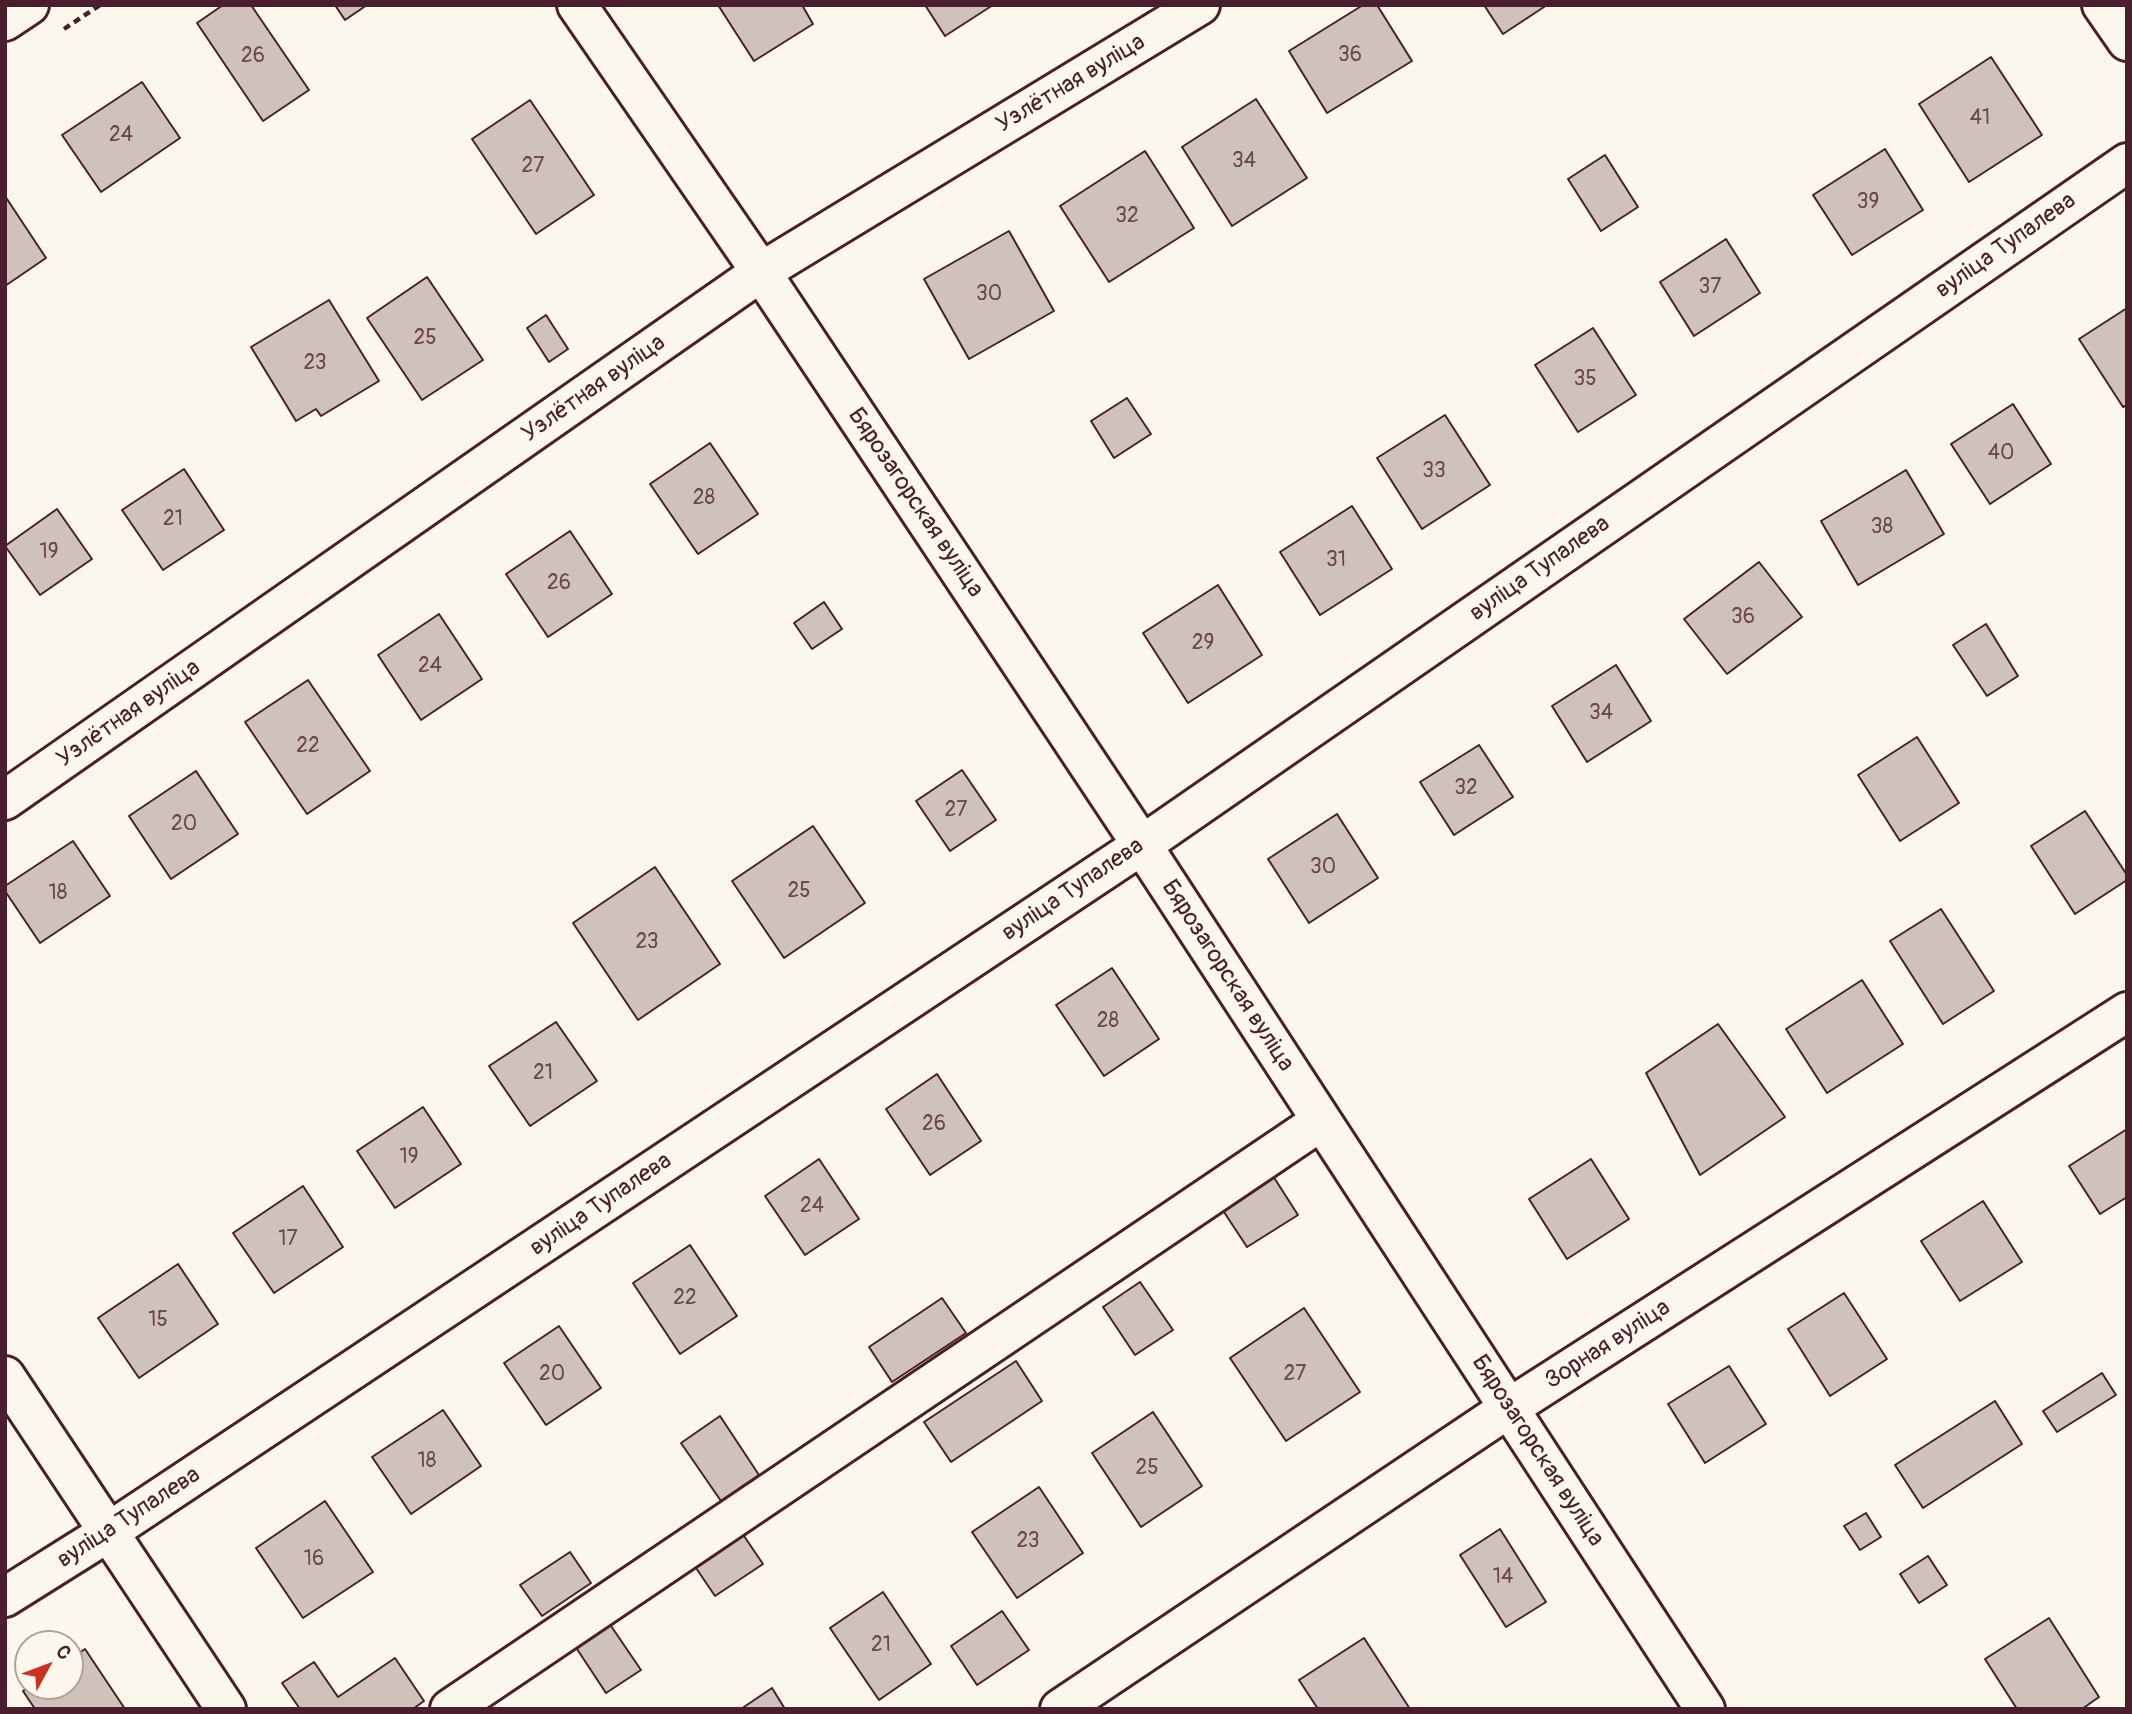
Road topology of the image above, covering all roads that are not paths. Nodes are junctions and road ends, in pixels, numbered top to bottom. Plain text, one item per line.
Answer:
1 (29, 5) edge
2 (577, 5) edge
3 (1200, 5) edge
4 (2102, 5) edge
5 (5, 21) edge
6 (2127, 41) edge
7 (2127, 163) edge
8 (761, 272) junction
9 (5, 800) edge
10 (1142, 845) junction
11 (2127, 1012) edge
12 (1321, 1121) junction
13 (5, 1376) edge
14 (1509, 1408) junction
15 (107, 1533) junction
16 (5, 1597) edge
17 (226, 1709) edge
18 (450, 1709) edge
19 (1060, 1709) edge
20 (1705, 1709) edge

1 - 5 street
2 - 8 street, Бярозагорская вуліца
3 - 8 street, Узлётная вуліца
4 - 6 street
7 - 10 street, вуліца Тупалева
8 - 9 street, Узлётная вуліца
8 - 10 street, Бярозагорская вуліца
10 - 12 street, Бярозагорская вуліца
10 - 15 street, вуліца Тупалева
11 - 14 street, Зорная вуліца
12 - 14 street, Бярозагорская вуліца
12 - 18 street
13 - 15 street
14 - 19 street, Зорная вуліца
14 - 20 street, Бярозагорская вуліца
15 - 16 street, вуліца Тупалева
15 - 17 street

